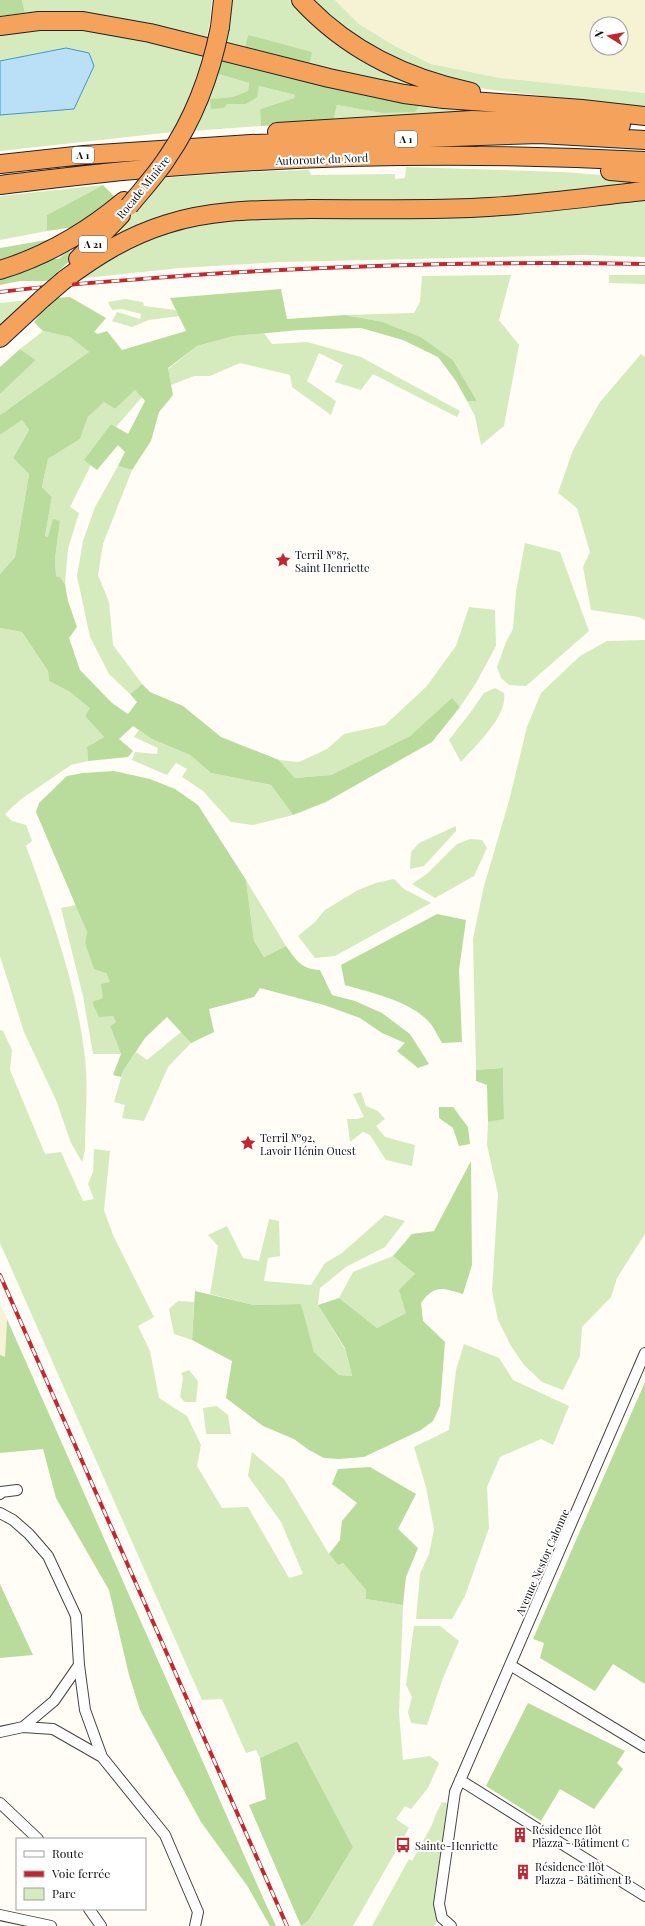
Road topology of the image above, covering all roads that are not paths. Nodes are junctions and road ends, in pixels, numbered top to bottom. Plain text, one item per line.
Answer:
1 (223, 0) edge
2 (301, 0) edge
3 (0, 26) edge
4 (582, 109) junction
5 (645, 116) edge
6 (645, 126) edge
7 (645, 140) edge
8 (166, 148) junction
9 (462, 156) junction
10 (645, 161) edge
11 (0, 164) edge
12 (645, 174) edge
13 (0, 185) edge
14 (645, 191) edge
15 (126, 204) junction
16 (0, 270) edge
17 (60, 280) junction
18 (0, 337) edge
19 (645, 1353) edge
20 (17, 1490) dead end
21 (0, 1494) edge
22 (0, 1513) edge
23 (79, 1665) junction
24 (510, 1665) junction
25 (23, 1727) junction
26 (0, 1732) edge
27 (645, 1747) edge
28 (102, 1757) junction
29 (460, 1780) junction
30 (0, 1803) edge
31 (37, 1838) edge
32 (645, 1896) edge
33 (90, 1910) edge
34 (0, 1915) edge
35 (51, 1926) edge
36 (101, 1926) edge
37 (195, 1926) edge
38 (451, 1926) edge

1 - 15 highway, Rocade Minière / A 21, bridge
2 - 4 highway
3 - 4 highway
4 - 5 highway
6 - 8 highway
7 - 8 highway, Autoroute du Nord / A 1
8 - 11 highway, Autoroute du Nord / A 1
9 - 10 highway, Autoroute du Nord / A 1
9 - 12 highway
9 - 13 highway, Autoroute du Nord / A 1
14 - 17 highway
15 - 16 highway
15 - 17 highway, Rocade Minière / A 21
17 - 18 highway, Rocade Minière / A 21
19 - 24 street, Avenue Nestor Calonne
20 - 21 street
22 - 23 street
23 - 25 street
23 - 28 street
24 - 27 street
24 - 29 street, Avenue Nestor Calonne
25 - 26 street
25 - 28 street
28 - 37 street
29 - 32 street
29 - 38 street, Avenue Nestor Calonne
30 - 31 street
33 - 36 street
34 - 35 street

